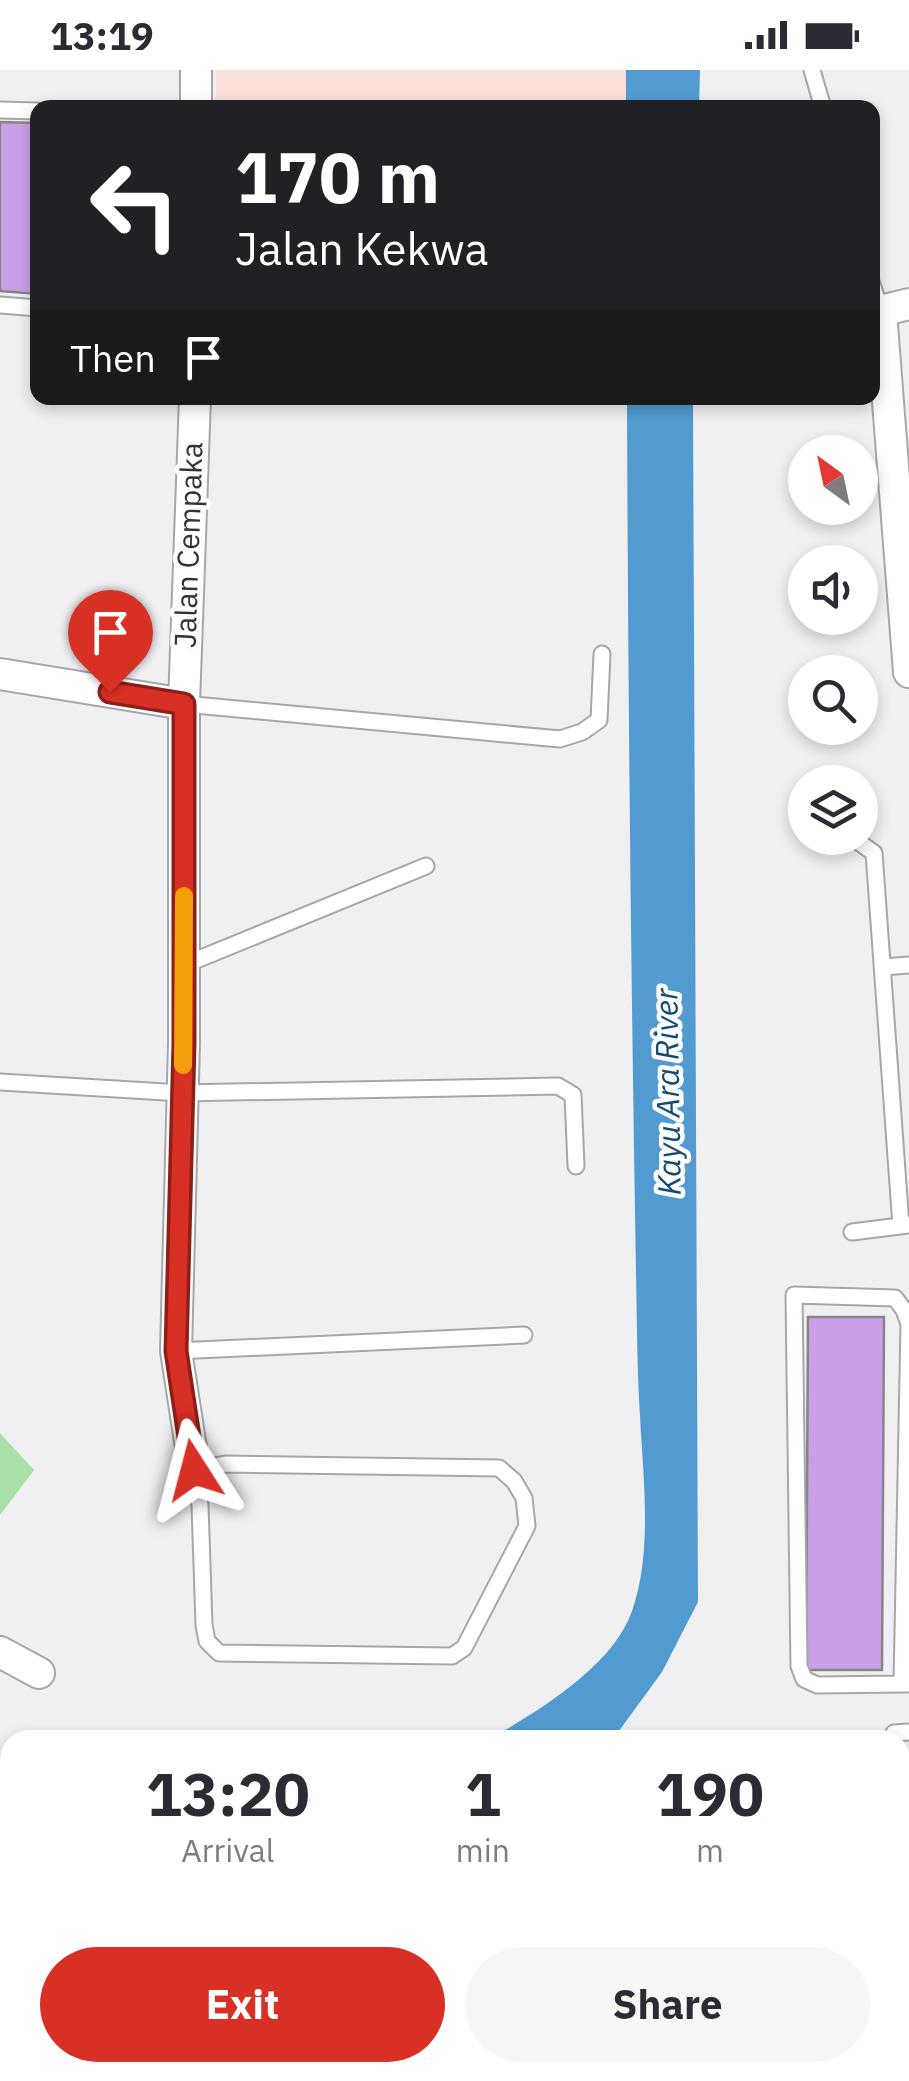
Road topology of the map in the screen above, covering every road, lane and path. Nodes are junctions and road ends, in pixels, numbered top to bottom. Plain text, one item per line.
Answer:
1 (196, 70) edge
2 (812, 70) edge
3 (196, 100) edge
4 (821, 100) edge
5 (0, 110) edge
6 (30, 111) edge
7 (884, 303) edge
8 (0, 304) edge
9 (30, 307) edge
10 (201, 405) edge
11 (602, 654) dead end
12 (909, 672) edge
13 (0, 674) edge
14 (184, 704) junction
15 (874, 855) edge
16 (426, 866) dead end
17 (184, 965) junction
18 (909, 965) edge
19 (883, 967) junction
20 (0, 1082) edge
21 (182, 1093) junction
22 (576, 1166) dead end
23 (905, 1226) edge
24 (852, 1232) dead end
25 (524, 1335) dead end
26 (176, 1351) junction
27 (193, 1462) junction
28 (0, 1652) edge
29 (39, 1673) dead end
30 (906, 1684) edge

1 - 3 street
2 - 4 lane
5 - 6 lane
7 - 12 street
8 - 9 lane
10 - 14 street, Jalan Cempaka
11 - 14 lane
13 - 14 street
14 - 17 street, Jalan Cempaka
15 - 19 lane
16 - 17 lane
17 - 21 street, Jalan Cempaka
18 - 19 lane
19 - 23 lane
20 - 21 lane
21 - 22 lane
21 - 26 street, Jalan Cempaka
23 - 24 lane
25 - 26 lane
26 - 27 street, Jalan Cempaka
27 - 27 lane, Jalan Cempaka
28 - 29 street
30 - 30 lane

